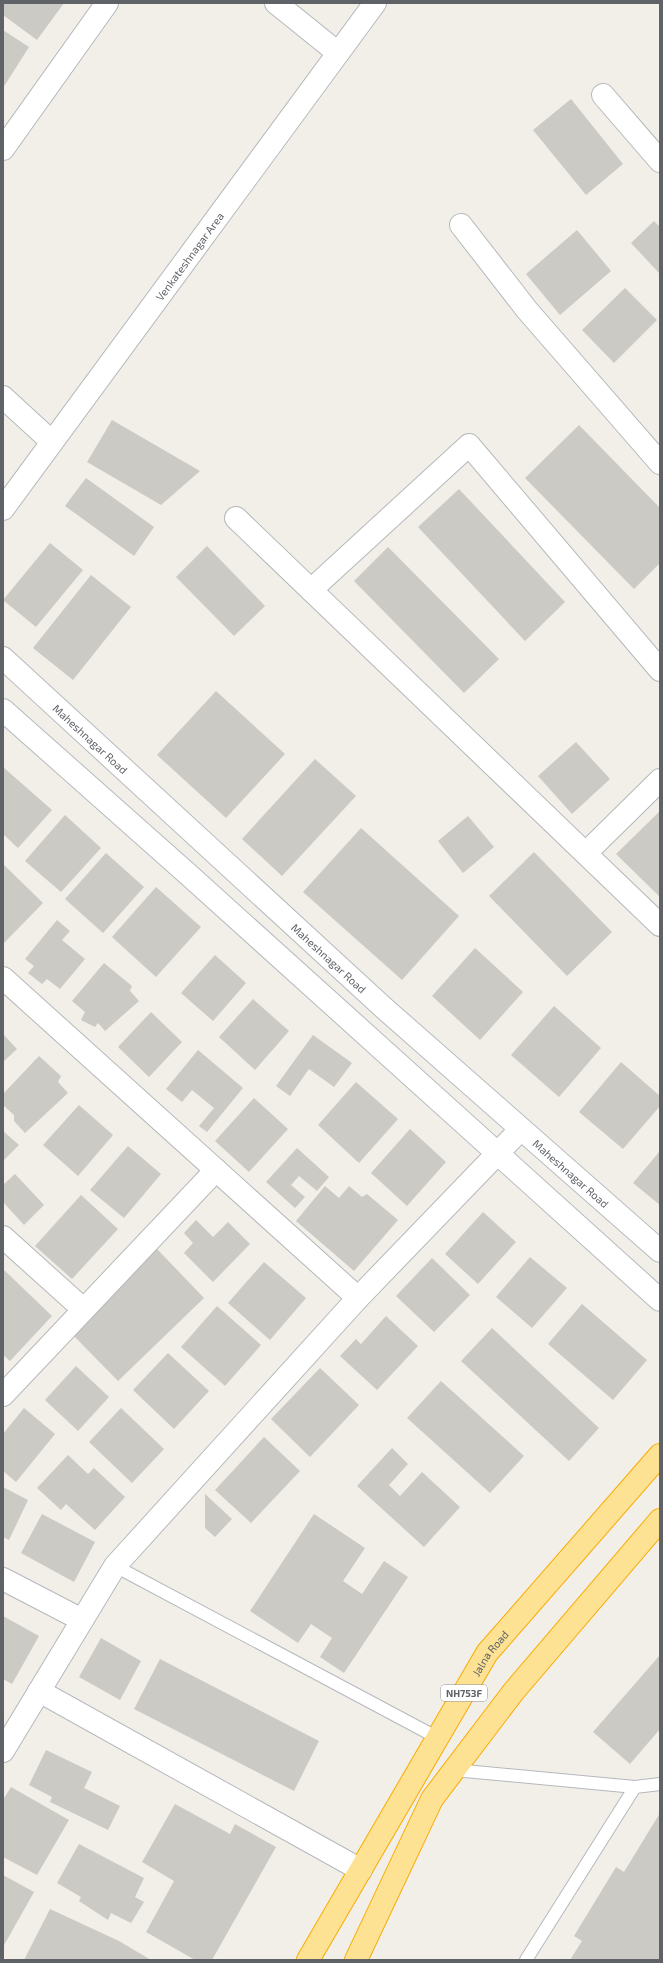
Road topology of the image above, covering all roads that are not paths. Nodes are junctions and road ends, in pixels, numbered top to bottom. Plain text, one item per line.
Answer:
1 (107, 3) edge
2 (276, 3) edge
3 (375, 3) edge
4 (338, 53) junction
5 (603, 95) dead end
6 (3, 149) edge
7 (660, 161) edge
8 (461, 225) dead end
9 (3, 397) edge
10 (52, 442) junction
11 (660, 463) edge
12 (3, 509) edge
13 (236, 518) dead end
14 (311, 590) junction
15 (3, 658) edge
16 (660, 670) edge
17 (3, 710) edge
18 (660, 780) edge
19 (586, 853) junction
20 (660, 924) edge
21 (3, 978) edge
22 (521, 1129) junction
23 (497, 1153) junction
24 (216, 1170) junction
25 (3, 1237) edge
26 (660, 1251) edge
27 (358, 1298) junction
28 (660, 1300) edge
29 (83, 1309) junction
30 (3, 1395) edge
31 (660, 1455) edge
32 (660, 1520) edge
33 (115, 1566) junction
34 (3, 1579) edge
35 (82, 1620) junction
36 (39, 1691) junction
37 (438, 1738) junction
38 (3, 1751) edge
39 (454, 1770) junction
40 (660, 1784) edge
41 (634, 1787) junction
42 (361, 1870) junction
43 (308, 1960) edge
44 (356, 1960) edge
45 (526, 1960) edge

1 - 6 street
2 - 4 street
3 - 4 street, Venkateshnagar Area
4 - 10 street, Venkateshnagar Area
5 - 7 street
8 - 11 street
9 - 10 street
10 - 12 street, Venkateshnagar Area
13 - 14 street
14 - 16 street
14 - 19 street
15 - 22 street, Maheshnagar Road
17 - 23 street
18 - 19 street
19 - 20 street
21 - 24 street
22 - 23 street
22 - 26 street, Maheshnagar Road
23 - 27 street
23 - 28 street
24 - 27 street
24 - 29 street
25 - 29 street
27 - 33 street
29 - 30 street
31 - 37 highway, Jalna Road / NH753F
32 - 39 highway, NH753F
33 - 35 street
33 - 37 lane
34 - 35 street
35 - 36 street
36 - 38 street
36 - 42 street
37 - 42 highway, Jalna Road / NH753F
39 - 41 lane
39 - 44 highway, NH753F
40 - 41 lane
41 - 45 lane
42 - 43 highway, Jalna Road / NH753F

